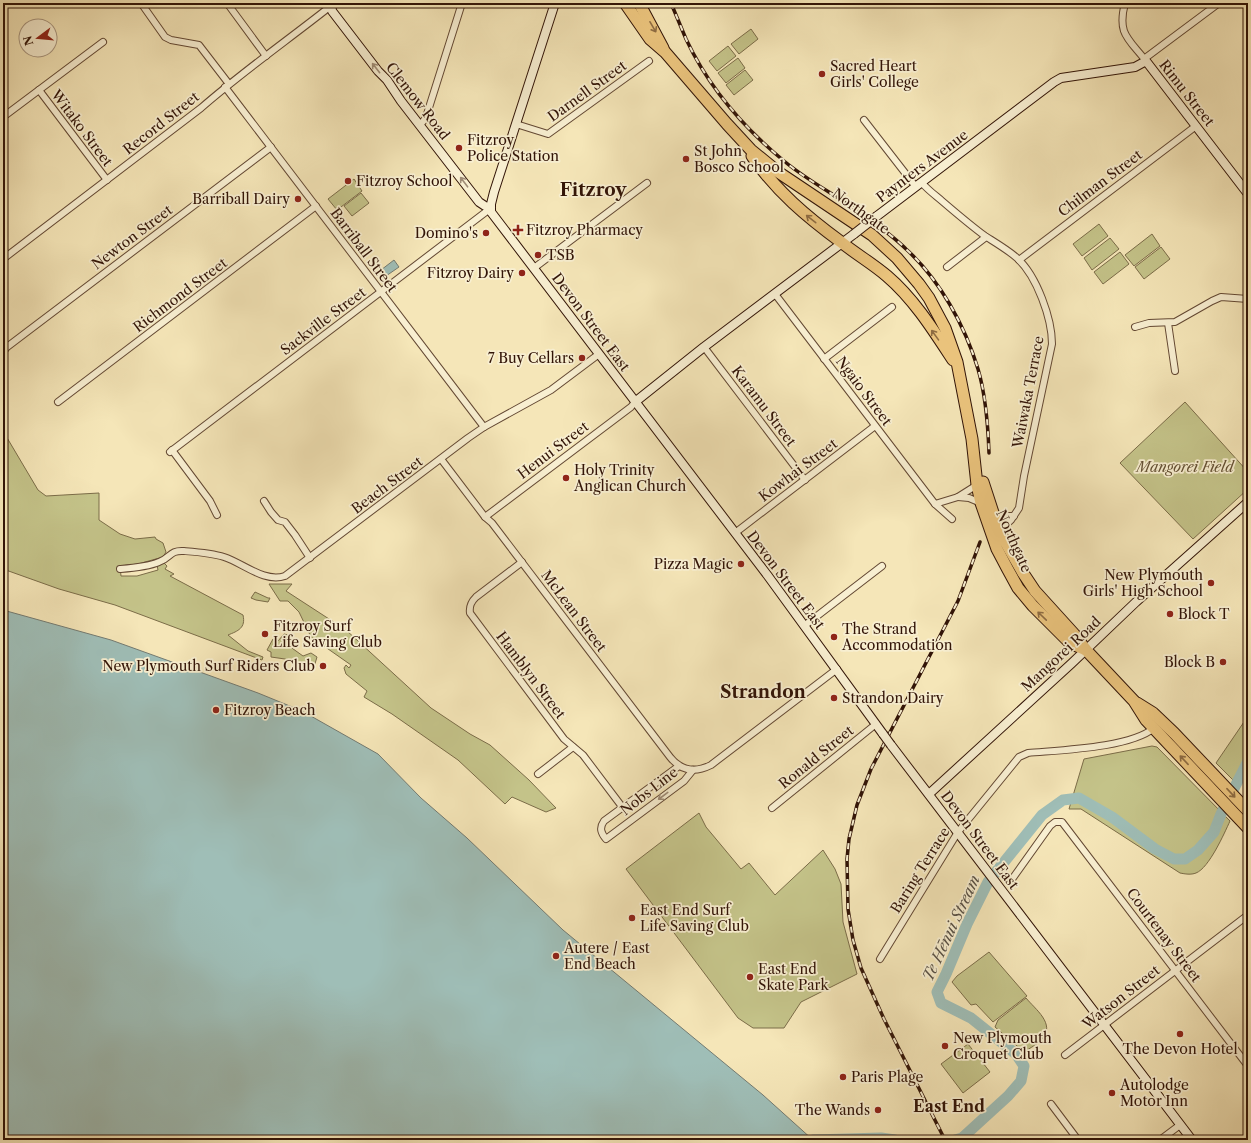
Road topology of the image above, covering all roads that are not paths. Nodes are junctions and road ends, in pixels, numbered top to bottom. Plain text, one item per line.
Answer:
1 (141, 3) edge
2 (227, 3) edge
3 (330, 3) edge
4 (337, 3) edge
5 (462, 3) edge
6 (555, 3) edge
7 (625, 3) edge
8 (639, 3) edge
9 (1125, 3) edge
10 (1219, 3) edge
11 (103, 42) dead end
12 (665, 52) junction
13 (266, 56) junction
14 (1145, 60) junction
15 (649, 61) dead end
16 (227, 86) junction
17 (39, 90) junction
18 (3, 117) edge
19 (864, 120) dead end
20 (516, 124) junction
21 (420, 125) junction
22 (1196, 126) junction
23 (739, 138) junction
24 (270, 147) junction
25 (107, 180) junction
26 (647, 183) dead end
27 (1245, 184) edge
28 (919, 185) junction
29 (1248, 194) edge
30 (316, 206) junction
31 (490, 208) junction
32 (986, 237) junction
33 (842, 243) junction
34 (3, 259) edge
35 (1019, 260) junction
36 (947, 267) dead end
37 (534, 268) junction
38 (381, 292) junction
39 (775, 294) junction
40 (1248, 300) edge
41 (892, 307) dead end
42 (1168, 323) junction
43 (1135, 327) dead end
44 (704, 347) junction
45 (4, 349) edge
46 (599, 354) junction
47 (824, 359) junction
48 (1175, 371) dead end
49 (962, 381) junction
50 (58, 402) dead end
51 (636, 402) junction
52 (876, 426) junction
53 (484, 428) junction
54 (972, 439) junction
55 (441, 459) junction
56 (805, 480) junction
57 (977, 485) junction
58 (958, 497) junction
59 (264, 501) dead end
60 (1248, 502) edge
61 (981, 503) junction
62 (934, 504) junction
63 (992, 513) junction
64 (217, 515) dead end
65 (1014, 516) junction
66 (485, 517) junction
67 (952, 519) dead end
68 (999, 531) junction
69 (735, 534) junction
70 (310, 558) junction
71 (522, 562) junction
72 (882, 566) dead end
73 (120, 569) dead end
74 (804, 626) junction
75 (1086, 650) junction
76 (837, 669) junction
77 (1134, 701) junction
78 (876, 724) junction
79 (1154, 728) junction
80 (573, 747) junction
81 (679, 766) junction
82 (692, 770) junction
83 (538, 774) dead end
84 (929, 794) junction
85 (623, 808) junction
86 (772, 808) dead end
87 (1244, 815) edge
88 (1248, 828) edge
89 (958, 832) junction
90 (1010, 882) dead end
91 (1248, 915) edge
92 (880, 959) dead end
93 (1175, 970) junction
94 (1104, 1025) junction
95 (1065, 1055) dead end
96 (1248, 1066) edge
97 (1051, 1104) dead end
98 (1180, 1125) junction
99 (1076, 1139) edge
100 (1160, 1140) edge
101 (1192, 1140) edge

1 - 16 street, Barriball Street
2 - 13 street
3 - 4 main road
3 - 13 street, Record Street
21 -> 3 main road, Clemow Road
5 - 21 street
6 - 20 main road
7 - 12 highway, Northgate
8 -> 12 highway, Northgate
9 - 14 street, Rimu Street
10 - 14 street
11 - 17 street
12 - 23 highway, Northgate
13 - 16 street, Record Street
14 - 22 main road, Rimu Street
14 - 28 main road, Paynters Avenue
15 - 20 street, Darnell Street
16 - 24 street, Barriball Street
16 - 25 street, Record Street
17 - 18 street
17 - 25 street, Witako Street
19 - 28 street, Waiwaka Terrace
20 - 31 main road
31 -> 21 main road, Clemow Road
22 - 27 main road, Rimu Street
22 - 35 street, Chilman Street
33 -> 23 highway
23 - 49 highway, Northgate
24 - 30 street, Barriball Street
24 - 45 street, Newton Street
25 - 34 street, Record Street
26 - 37 street
27 - 29 main road, Rimu Street
28 - 32 street, Waiwaka Terrace
28 - 33 main road, Paynters Avenue, bridge
30 - 38 street, Barriball Street
30 - 50 street, Richmond Street
31 - 37 main road, Devon Street East
31 - 38 street, Sackville Street
32 - 35 street, Waiwaka Terrace
32 - 36 street
33 - 39 main road, Paynters Avenue
49 -> 33 highway
35 - 65 street, Waiwaka Terrace
37 - 46 main road, Devon Street East
38 - 53 street, Barriball Street
38 - 64 street, Sackville Street
39 - 44 main road, Paynters Avenue
39 - 47 street, Ngaio Street
40 - 42 street
41 - 47 street
42 - 43 street
42 - 48 street
44 - 51 main road, Paynters Avenue
44 - 56 street, Karamu Street
46 - 51 main road, Devon Street East
46 - 53 street, Beach Street
47 - 52 street, Ngaio Street
49 - 54 highway, Northgate
51 - 66 street, Henui Street
51 - 69 main road, Devon Street East
52 - 56 street, Kowhai Street
52 - 62 street, Ngaio Street
53 - 55 street, Beach Street
54 - 57 highway, Northgate
54 - 63 highway, Northgate
55 - 66 street, McLean Street
55 - 70 street, Beach Street
56 - 69 street, Kowhai Street
57 - 58 street
57 - 61 highway, Northgate
58 - 61 street
58 - 62 street
59 - 70 street
60 - 75 main road, Mangorei Road
75 -> 61 highway, Northgate
62 - 67 street, Ngaio Street
63 - 65 street
63 - 68 highway, Northgate
65 - 68 street, Waiwaka Terrace
66 - 71 street, McLean Street
68 - 75 highway, Northgate
69 - 74 main road, Devon Street East
70 - 73 street, Beach Street
71 - 80 street, Hamblyn Street
71 - 81 street, McLean Street
72 - 74 street
74 - 76 main road, Devon Street East
75 - 77 highway, Northgate
75 - 84 main road, Mangorei Road
76 - 78 main road, Devon Street East
76 - 82 street, Nobs Line
77 - 79 highway, Northgate
77 -> 87 highway, Northgate
78 - 84 main road, Devon Street East, bridge
78 - 86 street, Ronald Street
87 -> 79 highway, Northgate
79 - 89 street, Baring Terrace
80 - 83 street
80 - 85 street, Hamblyn Street
81 - 82 street
81 - 85 street, Nobs Line
82 -> 85 street, Nobs Line
84 - 89 main road, Devon Street East
87 - 88 highway, Northgate
89 - 92 street, Baring Terrace
89 - 94 main road, Devon Street East
90 - 93 street, Courtenay Street
91 - 93 street, Watson Street
93 - 94 street, Watson Street
93 - 96 street, Courtenay Street
94 - 95 street, Watson Street
94 - 98 main road, Devon Street East
97 - 99 street
98 - 100 street
98 - 101 main road, Devon Street East

